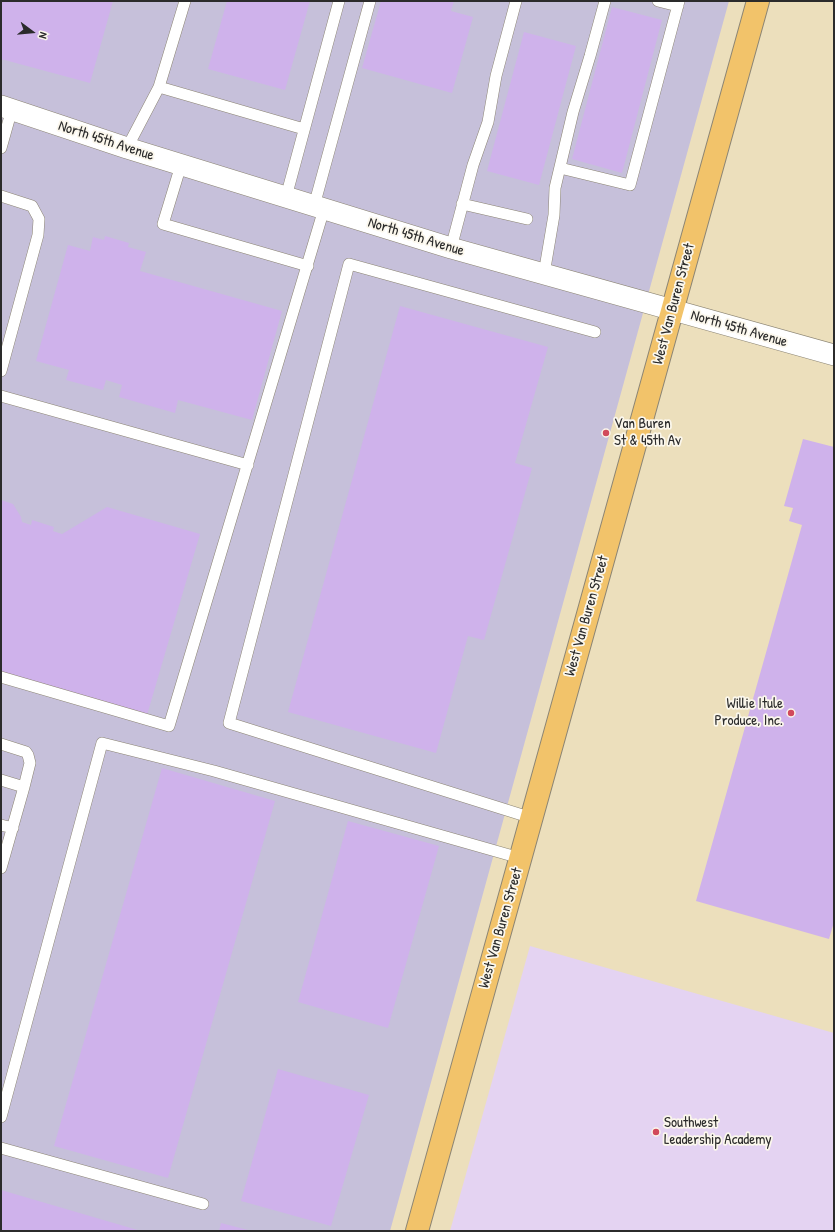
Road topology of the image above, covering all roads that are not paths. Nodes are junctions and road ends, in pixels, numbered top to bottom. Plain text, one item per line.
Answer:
1 (185, 1) edge
2 (339, 1) edge
3 (370, 1) edge
4 (516, 1) edge
5 (605, 1) edge
6 (658, 1) edge
7 (758, 1) edge
8 (678, 4) edge
9 (159, 87) junction
10 (6, 108) edge
11 (304, 129) junction
12 (1, 148) edge
13 (127, 148) junction
14 (182, 165) junction
15 (560, 168) junction
16 (1, 196) edge
17 (286, 197) junction
18 (462, 204) junction
19 (319, 207) junction
20 (526, 219) dead end
21 (451, 248) junction
22 (308, 266) junction
23 (544, 274) junction
24 (673, 310) junction
25 (596, 332) dead end
26 (834, 355) edge
27 (1, 371) edge
28 (1, 396) edge
29 (248, 465) junction
30 (1, 676) edge
31 (1, 744) edge
32 (1, 780) edge
33 (24, 787) junction
34 (532, 818) junction
35 (1, 825) edge
36 (13, 828) junction
37 (520, 858) junction
38 (1, 868) edge
39 (1, 1117) edge
40 (1, 1148) edge
41 (203, 1204) dead end
42 (416, 1231) edge

1 - 9 lane
2 - 11 lane
3 - 19 lane
4 - 18 lane
5 - 15 lane
6 - 8 lane
7 - 24 main road, West Van Buren Street
8 - 15 lane
9 - 11 lane
9 - 13 lane
10 - 12 lane
10 - 13 street, North 45th Avenue
11 - 17 lane
13 - 14 street, North 45th Avenue
14 - 17 street, North 45th Avenue
14 - 22 lane
15 - 23 lane
16 - 27 lane
17 - 19 street, North 45th Avenue
18 - 20 lane
18 - 21 lane
19 - 21 street, North 45th Avenue
19 - 22 lane
21 - 23 street, North 45th Avenue
22 - 29 lane
23 - 24 street, North 45th Avenue
24 - 26 street, North 45th Avenue
24 - 34 main road, West Van Buren Street
25 - 34 lane
28 - 29 lane
29 - 30 lane
31 - 33 lane
32 - 33 lane
33 - 36 lane
34 - 37 main road, West Van Buren Street
35 - 36 lane
36 - 38 lane
37 - 39 lane
37 - 42 main road, West Van Buren Street
40 - 41 lane

